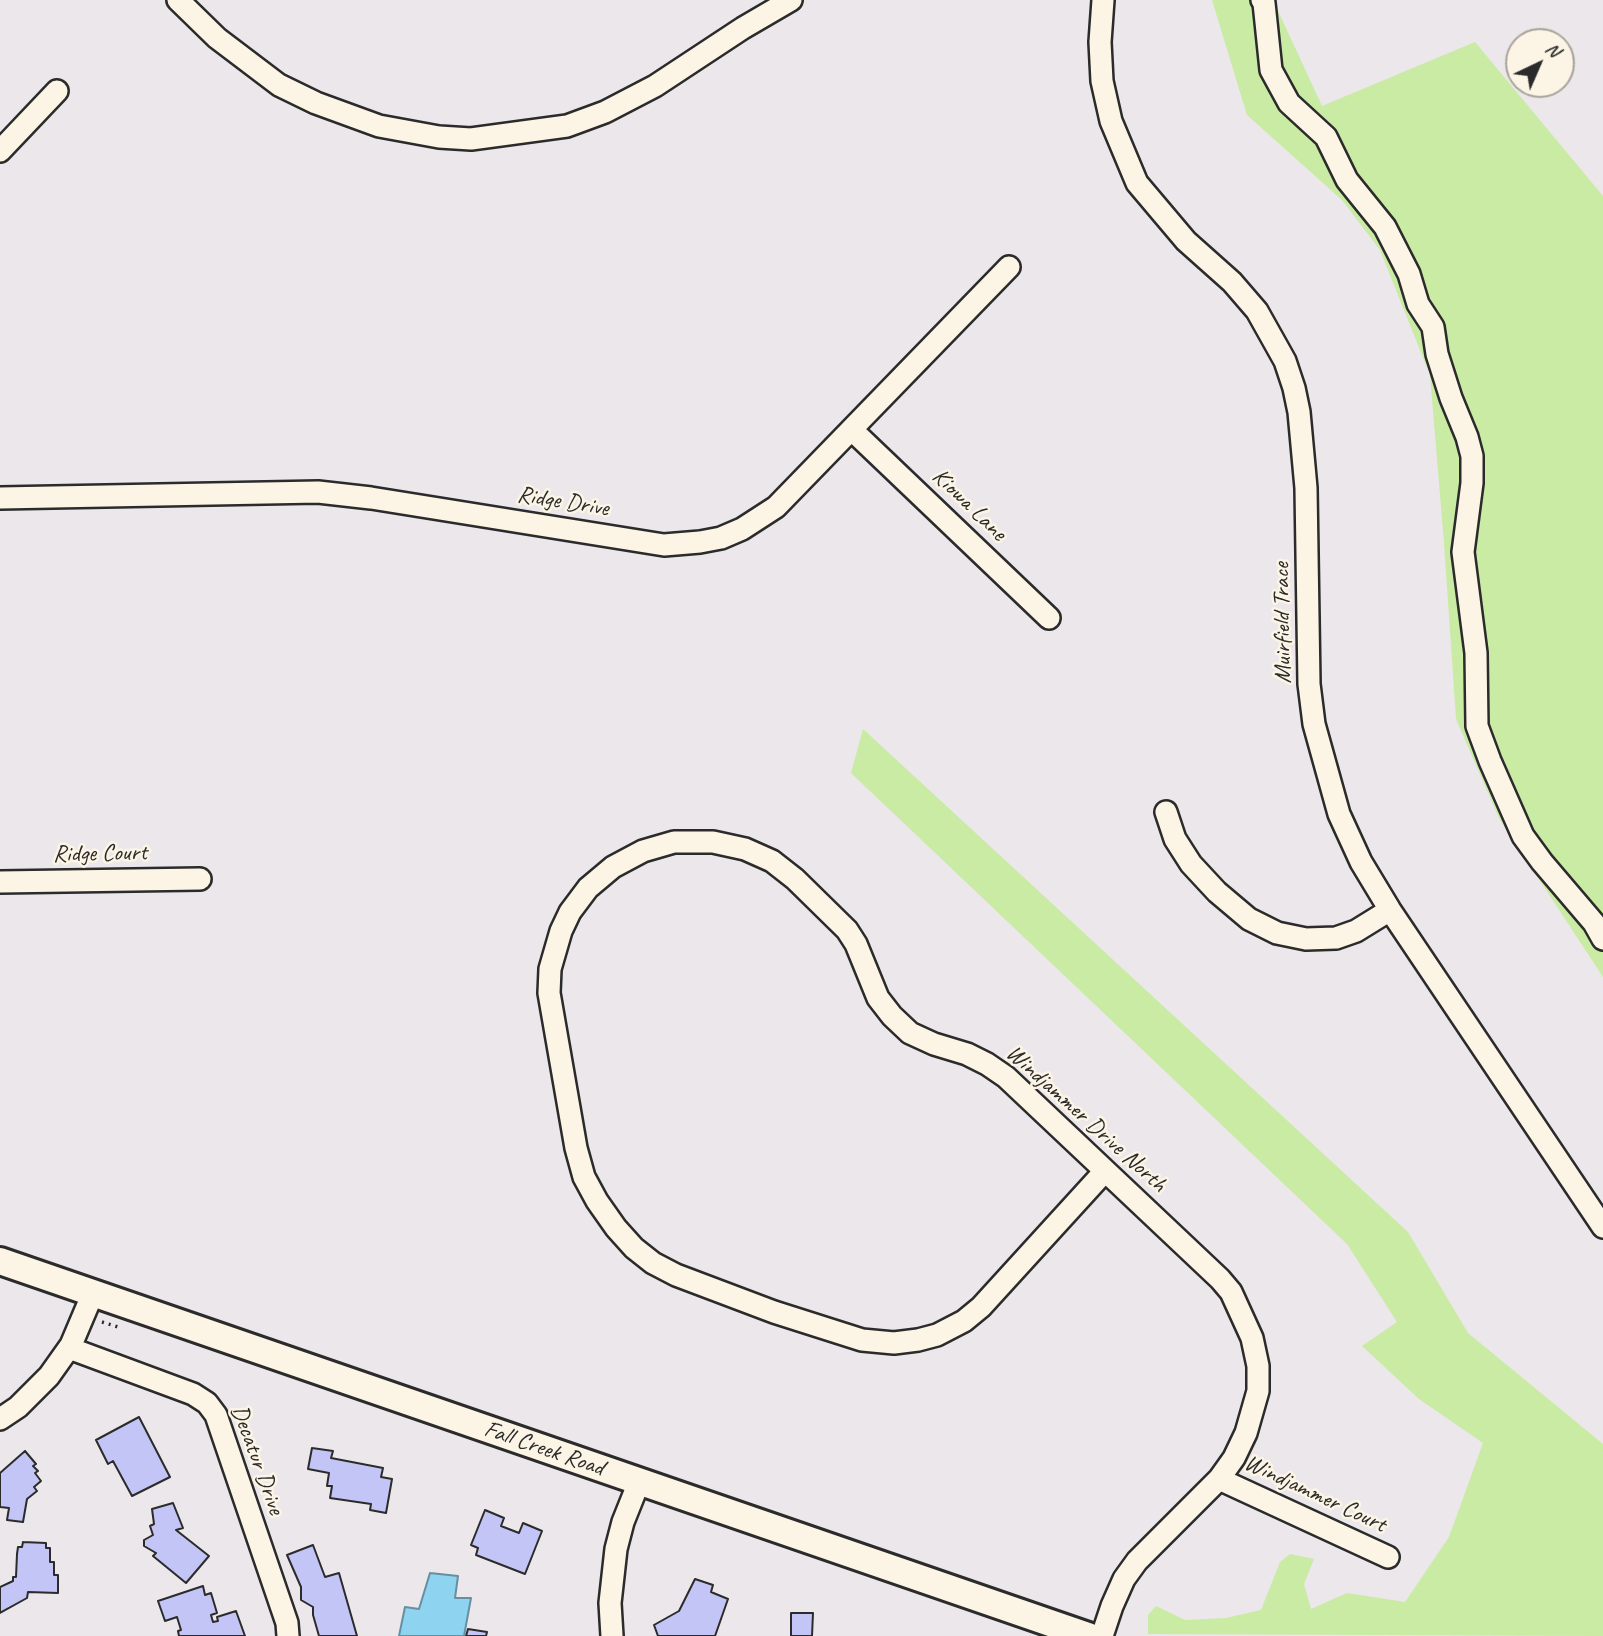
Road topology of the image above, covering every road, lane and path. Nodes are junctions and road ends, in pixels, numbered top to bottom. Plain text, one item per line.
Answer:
1 (178, 0) edge
2 (792, 0) edge
3 (1103, 0) edge
4 (1262, 0) edge
5 (57, 91) dead end
6 (0, 151) edge
7 (1009, 267) dead end
8 (852, 430) junction
9 (0, 498) edge
10 (1049, 618) dead end
11 (1166, 812) dead end
12 (200, 879) dead end
13 (0, 882) edge
14 (1390, 910) junction
15 (1603, 939) edge
16 (1105, 1171) junction
17 (1603, 1227) edge
18 (0, 1261) edge
19 (93, 1293) junction
20 (69, 1348) junction
21 (0, 1419) edge
22 (1220, 1479) junction
23 (639, 1482) junction
24 (1388, 1557) dead end
25 (288, 1636) edge
26 (612, 1636) edge
27 (1088, 1636) edge
28 (1102, 1636) edge

1 - 2 street
3 - 14 street, Muirfield Trace
4 - 15 street
5 - 6 street
7 - 8 street, Ridge Drive
8 - 9 street, Ridge Drive
8 - 10 street, Kiowa Lane
11 - 14 street
12 - 13 street, Ridge Court
14 - 17 street, Muirfield Trace
16 - 16 street, Windjammer Drive North
16 - 22 street, Windjammer Drive North
18 - 19 main road, Fall Creek Road
19 - 20 street
19 - 23 main road, Fall Creek Road
20 - 21 street
20 - 25 street, Decatur Drive
22 - 24 street, Windjammer Court
22 - 28 street, Windjammer Drive North
23 - 26 street
23 - 27 main road, Fall Creek Road

